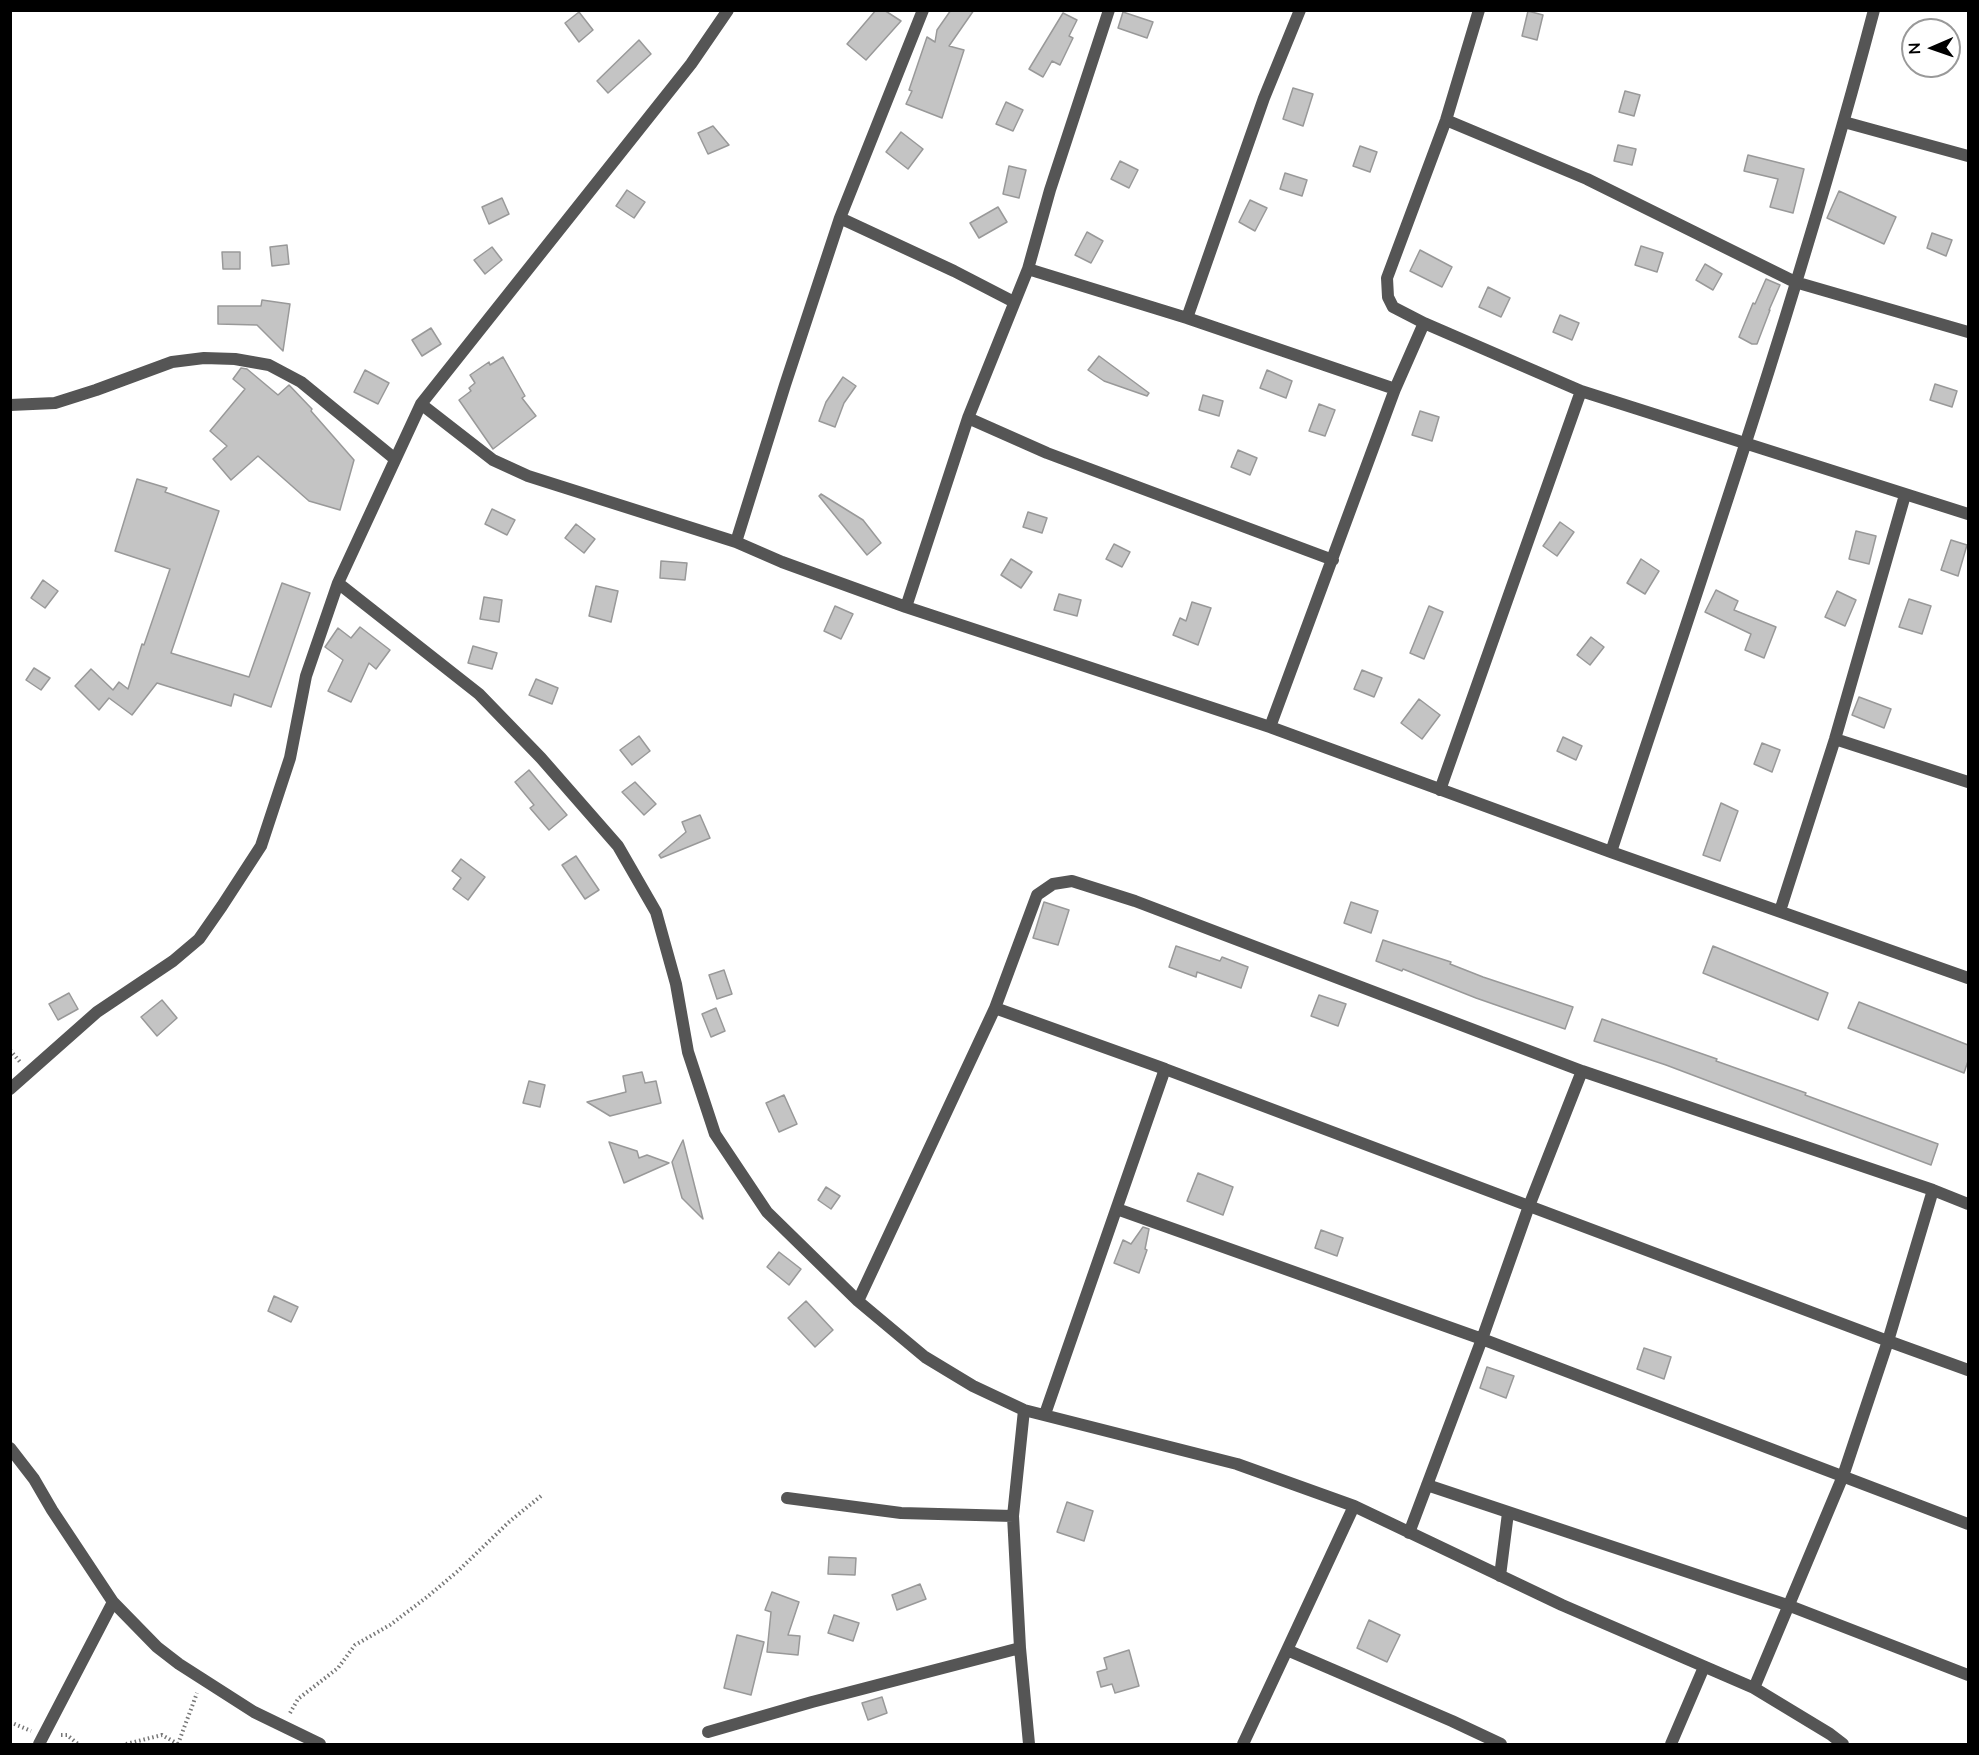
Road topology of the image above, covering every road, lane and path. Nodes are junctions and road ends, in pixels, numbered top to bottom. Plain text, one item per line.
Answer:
1 (728, 10) edge
2 (923, 10) edge
3 (1109, 10) edge
4 (1300, 10) edge
5 (1479, 10) edge
6 (1874, 10) edge
7 (1446, 120) junction
8 (1844, 122) junction
9 (1968, 156) edge
10 (840, 218) junction
11 (1028, 269) junction
12 (1795, 282) junction
13 (1014, 302) junction
14 (1187, 318) junction
15 (1424, 323) junction
16 (1968, 332) edge
17 (1395, 389) junction
18 (1581, 391) junction
19 (421, 404) junction
20 (10, 405) edge
21 (968, 418) junction
22 (1746, 443) junction
23 (395, 459) junction
24 (1905, 495) junction
25 (1968, 514) edge
26 (736, 542) junction
27 (1333, 560) junction
28 (338, 583) junction
29 (906, 607) junction
30 (1270, 727) junction
31 (1835, 739) junction
32 (1968, 782) edge
33 (1440, 790) junction
34 (1611, 852) junction
35 (1780, 911) junction
36 (1968, 978) edge
37 (995, 1008) junction
38 (1165, 1069) junction
39 (1582, 1071) junction
40 (10, 1089) edge
41 (1933, 1190) junction
42 (1968, 1204) edge
43 (1529, 1206) junction
44 (1117, 1209) junction
45 (858, 1301) junction
46 (1482, 1339) junction
47 (1888, 1341) junction
48 (1968, 1370) edge
49 (1024, 1410) junction
50 (1046, 1414) junction
51 (10, 1448) edge
52 (1843, 1476) junction
53 (1427, 1485) junction
54 (541, 1496) dead end
55 (787, 1498) dead end
56 (1354, 1506) junction
57 (1508, 1513) junction
58 (1013, 1516) junction
59 (1968, 1524) edge
60 (1409, 1533) junction
61 (1500, 1576) junction
62 (113, 1602) junction
63 (1790, 1606) junction
64 (1020, 1647) junction
65 (1287, 1650) junction
66 (1704, 1667) junction
67 (1968, 1675) edge
68 (203, 1679) junction
69 (1754, 1688) junction
70 (283, 1725) junction
71 (708, 1732) dead end
72 (39, 1744) edge
73 (126, 1744) edge
74 (178, 1744) edge
75 (320, 1744) edge
76 (1029, 1744) edge
77 (1243, 1744) edge
78 (1501, 1744) edge
79 (1671, 1744) edge
80 (1843, 1744) edge

1 - 19 street
2 - 10 street
3 - 11 street
4 - 14 street
5 - 7 street
6 - 8 street
7 - 12 street
7 - 15 street
8 - 9 street
8 - 12 street
10 - 13 street
10 - 26 street
11 - 13 street
11 - 14 street
12 - 16 street
12 - 22 street
13 - 21 street
14 - 17 street
15 - 17 street
15 - 18 street
17 - 27 street
18 - 22 street
18 - 33 street
19 - 23 street
19 - 26 street
20 - 23 street
21 - 27 street
21 - 29 street
22 - 24 street
22 - 34 street
23 - 28 street
24 - 25 street
24 - 31 street
26 - 29 street
27 - 30 street
28 - 40 street
28 - 45 street
29 - 30 street
30 - 33 street
31 - 32 street
31 - 35 street
33 - 34 street
34 - 35 street
35 - 36 street
37 - 38 street
37 - 39 street
37 - 45 street
38 - 43 street
38 - 44 street
39 - 41 street
39 - 43 street
41 - 42 street
41 - 47 street
43 - 46 street
43 - 47 street
44 - 46 street
44 - 50 street
45 - 49 street
46 - 52 street
46 - 53 street
47 - 48 street
47 - 52 street
49 - 50 street
49 - 58 street
50 - 56 street
51 - 62 street
52 - 59 street
52 - 63 street
53 - 57 street
53 - 60 street
54 - 70 path
55 - 58 street
56 - 60 street
56 - 65 street
57 - 61 street
57 - 63 street
58 - 64 street
60 - 61 street
61 - 66 street
62 - 68 street
62 - 72 street
63 - 67 street
63 - 69 street
64 - 71 street
64 - 76 street
65 - 77 street
65 - 78 street
66 - 69 street
66 - 79 street
68 - 70 street
68 - 74 path
69 - 80 street
70 - 75 street
73 - 74 path

